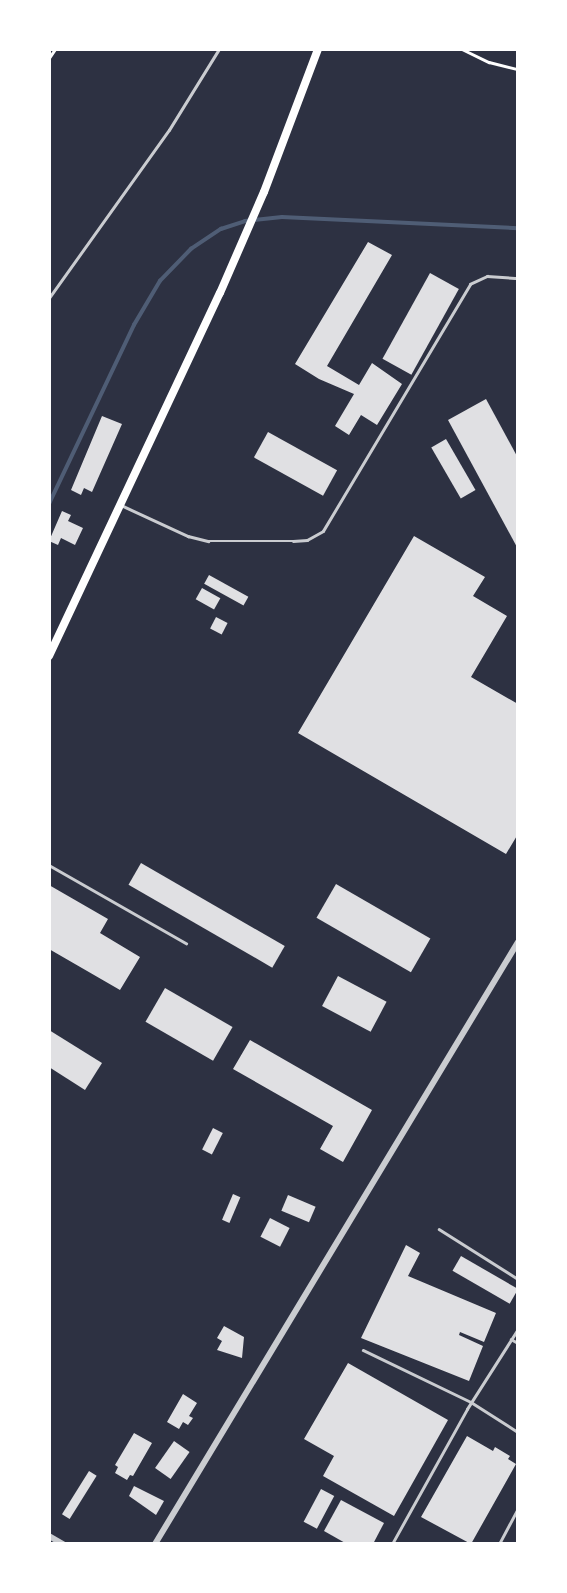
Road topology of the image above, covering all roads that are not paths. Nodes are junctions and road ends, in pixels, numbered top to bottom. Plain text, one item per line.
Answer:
1 (219, 49) edge
2 (318, 49) edge
3 (518, 278) edge
4 (49, 298) edge
5 (120, 505) junction
6 (49, 656) edge
7 (49, 865) edge
8 (518, 942) edge
9 (186, 943) dead end
10 (439, 1230) dead end
11 (518, 1279) edge
12 (518, 1329) edge
13 (511, 1339) junction
14 (518, 1343) edge
15 (363, 1350) dead end
16 (471, 1402) junction
17 (518, 1432) edge
18 (518, 1509) edge
19 (49, 1535) edge
20 (63, 1544) edge
21 (155, 1544) edge
22 (392, 1544) edge
23 (499, 1544) edge

1 - 4 lane
2 - 5 main road
3 - 5 lane
5 - 6 main road
7 - 9 lane
8 - 21 street
10 - 11 lane
12 - 13 lane
13 - 14 lane
13 - 16 lane
15 - 16 lane
16 - 17 lane
16 - 22 lane
18 - 23 lane
19 - 20 street

